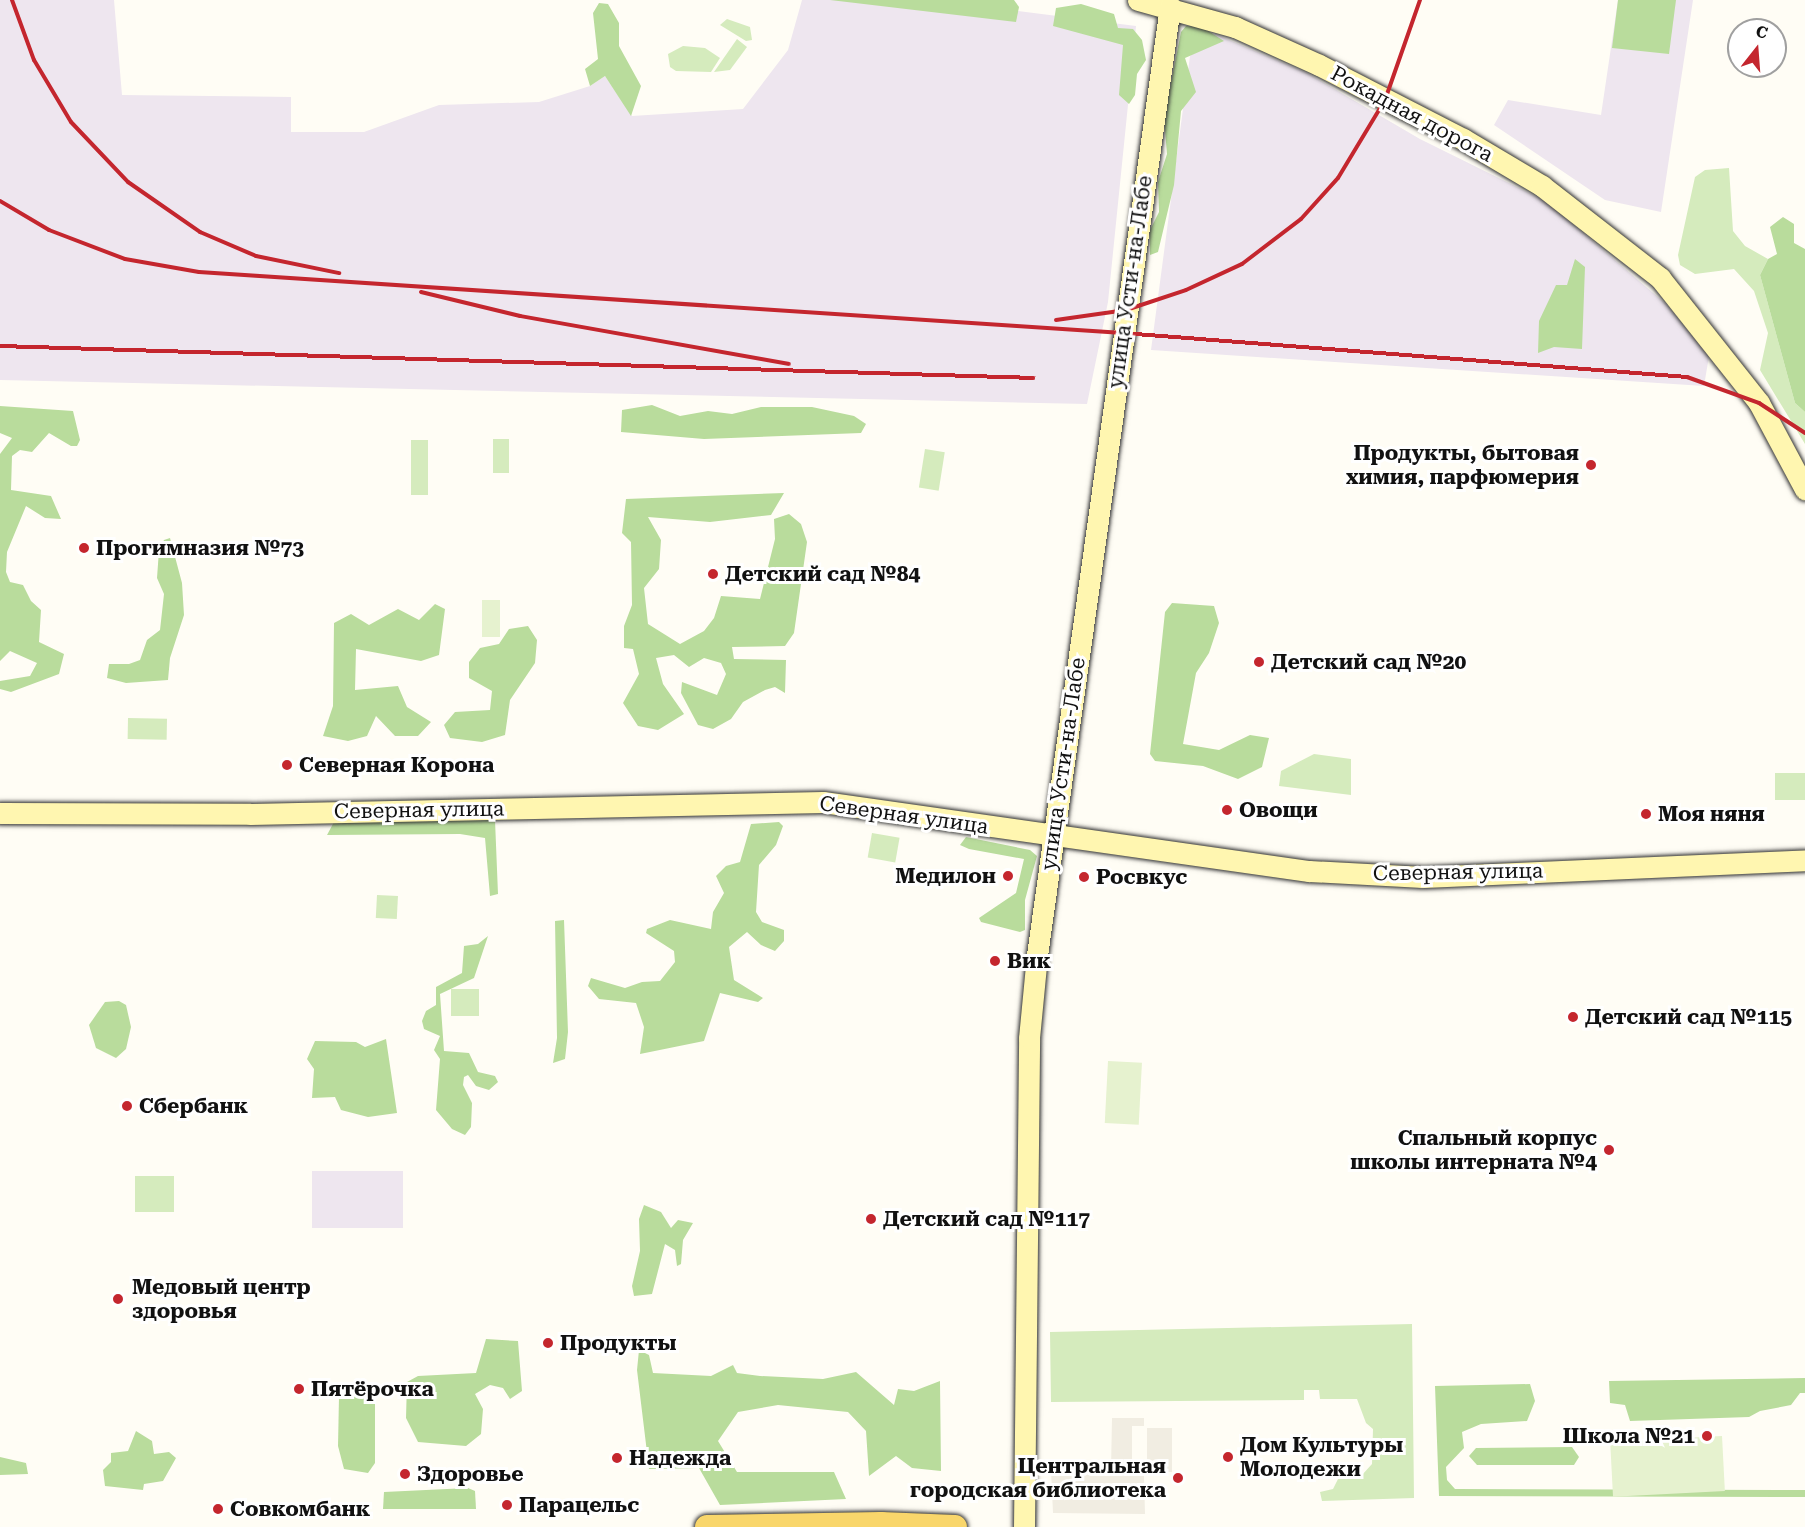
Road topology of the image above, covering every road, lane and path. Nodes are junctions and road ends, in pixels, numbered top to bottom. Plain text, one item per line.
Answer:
1 (1138, 0) edge
2 (1170, 6) junction
3 (1805, 489) edge
4 (0, 813) edge
5 (1054, 836) junction
6 (1805, 860) edge
7 (707, 1527) edge
8 (955, 1527) edge
9 (1024, 1527) edge

1 - 2 street, Рокадная дорога
2 - 3 street, Рокадная дорога
2 - 5 street, улица Усти-на-Лабе
4 - 5 street, Северная улица
5 - 6 street, Северная улица
5 - 9 street, улица Усти-на-Лабе
7 - 8 main road

